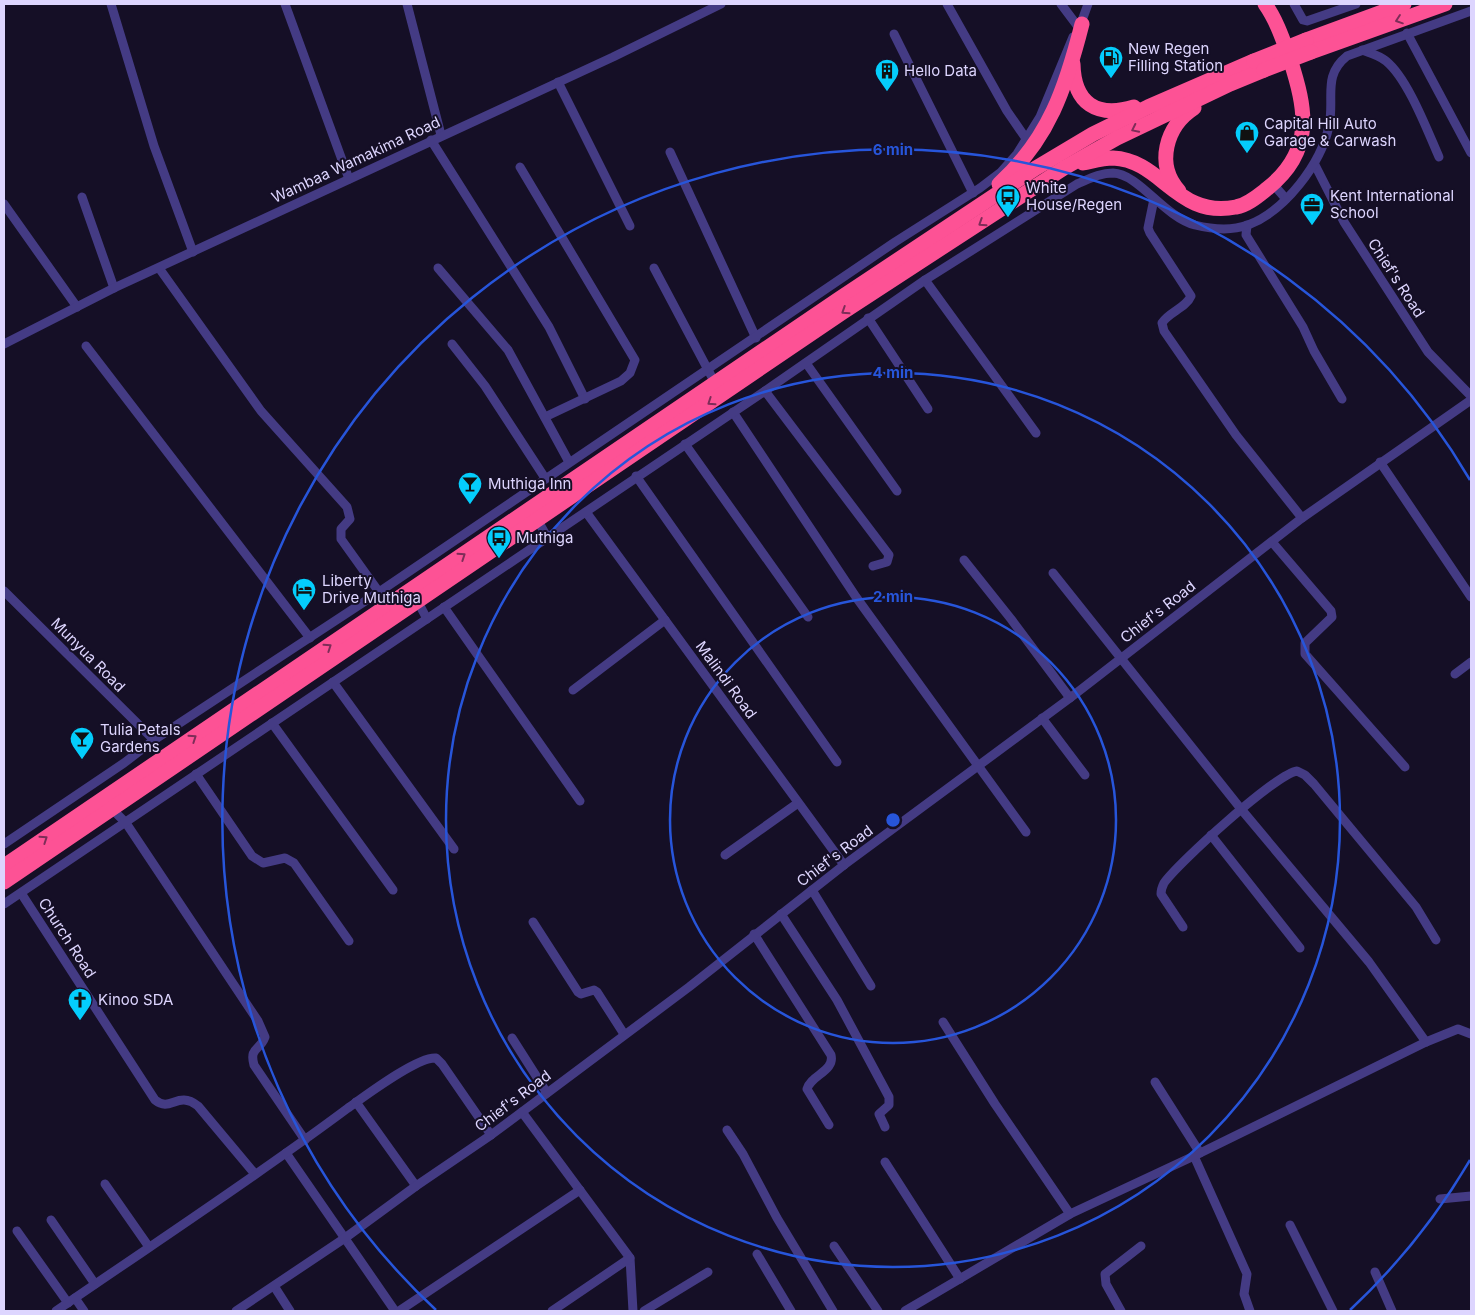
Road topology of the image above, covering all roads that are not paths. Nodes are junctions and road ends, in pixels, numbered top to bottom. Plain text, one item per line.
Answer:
1 (110, 4) edge
2 (285, 4) edge
3 (407, 4) edge
4 (721, 4) edge
5 (947, 4) edge
6 (1061, 4) edge
7 (1088, 4) edge
8 (1265, 4) edge
9 (1294, 4) edge
10 (1356, 4) edge
11 (1404, 4) edge
12 (1445, 4) edge
13 (1343, 6) edge
14 (1471, 10) edge
15 (1080, 26) junction
16 (1407, 33) junction
17 (894, 34) dead end
18 (1308, 46) junction
19 (1361, 50) junction
20 (1074, 58) junction
21 (1259, 65) junction
22 (1212, 78) junction
23 (558, 82) junction
24 (1230, 84) junction
25 (441, 135) junction
26 (431, 140) junction
27 (1027, 140) junction
28 (670, 152) dead end
29 (1471, 153) edge
30 (1438, 156) dead end
31 (1315, 165) junction
32 (520, 167) dead end
33 (1064, 168) junction
34 (349, 179) junction
35 (1273, 184) junction
36 (972, 192) junction
37 (82, 197) dead end
38 (1154, 199) junction
39 (1286, 199) junction
40 (1188, 201) junction
41 (4, 204) edge
42 (1008, 206) junction
43 (1017, 221) junction
44 (1247, 225) junction
45 (630, 226) dead end
46 (934, 237) junction
47 (955, 240) junction
48 (193, 252) junction
49 (964, 255) junction
50 (159, 268) junction
51 (438, 268) dead end
52 (654, 268) dead end
53 (925, 280) junction
54 (848, 284) junction
55 (114, 288) junction
56 (77, 307) junction
57 (868, 318) junction
58 (756, 338) junction
59 (4, 344) edge
60 (452, 344) dead end
61 (86, 346) dead end
62 (806, 363) junction
63 (712, 377) junction
64 (765, 391) junction
65 (1471, 396) edge
66 (585, 399) junction
67 (1342, 399) dead end
68 (1471, 400) edge
69 (928, 409) dead end
70 (733, 412) junction
71 (545, 417) junction
72 (1036, 432) dead end
73 (685, 444) junction
74 (569, 462) junction
75 (1380, 462) junction
76 (636, 476) junction
77 (545, 478) junction
78 (896, 491) dead end
79 (518, 497) junction
80 (586, 512) junction
81 (532, 515) junction
82 (1302, 518) junction
83 (547, 538) junction
84 (1272, 542) junction
85 (964, 560) dead end
86 (873, 566) dead end
87 (1053, 574) dead end
88 (4, 591) edge
89 (379, 592) junction
90 (1471, 597) edge
91 (417, 600) junction
92 (444, 608) junction
93 (808, 617) dead end
94 (427, 619) junction
95 (665, 620) junction
96 (310, 638) junction
97 (1120, 658) junction
98 (1471, 662) edge
99 (1455, 674) dead end
100 (245, 680) junction
101 (333, 682) junction
102 (574, 690) dead end
103 (255, 696) junction
104 (1070, 698) junction
105 (1042, 718) junction
106 (272, 723) junction
107 (154, 740) junction
108 (837, 762) dead end
109 (124, 763) junction
110 (977, 765) junction
111 (1404, 767) dead end
112 (196, 774) junction
113 (1085, 775) dead end
114 (134, 777) junction
115 (79, 793) junction
116 (580, 800) dead end
117 (798, 803) junction
118 (90, 808) junction
119 (111, 808) junction
120 (1241, 809) junction
121 (126, 823) junction
122 (1026, 832) dead end
123 (1211, 836) junction
124 (4, 844) edge
125 (454, 849) dead end
126 (724, 856) dead end
127 (844, 865) junction
128 (4, 866) edge
129 (4, 882) edge
130 (393, 890) dead end
131 (812, 890) junction
132 (22, 893) junction
133 (4, 904) edge
134 (781, 914) junction
135 (533, 922) dead end
136 (1183, 927) dead end
137 (754, 934) junction
138 (349, 940) dead end
139 (1436, 940) dead end
140 (1300, 948) dead end
141 (871, 986) dead end
142 (943, 1022) dead end
143 (624, 1034) junction
144 (1471, 1034) edge
145 (512, 1038) dead end
146 (1426, 1042) junction
147 (1155, 1082) dead end
148 (547, 1092) junction
149 (356, 1102) junction
150 (522, 1112) junction
151 (829, 1125) dead end
152 (885, 1127) dead end
153 (727, 1130) dead end
154 (491, 1135) junction
155 (305, 1140) junction
156 (286, 1153) junction
157 (1197, 1155) junction
158 (885, 1162) dead end
159 (255, 1174) junction
160 (105, 1184) dead end
161 (416, 1186) junction
162 (580, 1190) junction
163 (897, 1193) dead end
164 (1471, 1196) edge
165 (1440, 1199) dead end
166 (1070, 1214) junction
167 (51, 1220) dead end
168 (1290, 1225) dead end
169 (16, 1231) dead end
170 (345, 1238) junction
171 (834, 1246) dead end
172 (1141, 1246) dead end
173 (149, 1247) junction
174 (757, 1254) dead end
175 (630, 1258) junction
176 (708, 1272) dead end
177 (1375, 1272) dead end
178 (958, 1280) junction
179 (95, 1284) junction
180 (274, 1286) junction
181 (71, 1301) junction
182 (56, 1311) edge
183 (84, 1311) edge
184 (236, 1311) edge
185 (290, 1311) edge
186 (397, 1311) edge
187 (552, 1311) edge
188 (634, 1311) edge
189 (644, 1311) edge
190 (791, 1311) edge
191 (833, 1311) edge
192 (878, 1311) edge
193 (905, 1311) edge
194 (1122, 1311) edge
195 (1250, 1311) edge
196 (1333, 1311) edge
197 (1392, 1311) edge

1 - 48 street
2 - 34 street
3 - 25 street
4 - 23 street, Wambaa Wamakima Road
5 - 27 street
6 - 15 street
7 - 15 street
8 - 35 highway
9 - 13 street
10 - 13 street
11 - 18 highway
12 -> 18 highway
14 - 16 street
15 - 20 highway
15 - 27 street
16 - 19 street
16 - 29 street
17 - 36 street
18 - 21 highway, bridge
19 - 30 street
19 - 31 street
20 - 22 highway
20 - 46 highway
21 - 22 highway
21 - 24 highway
22 - 46 highway
23 - 25 street, Wambaa Wamakima Road
23 - 45 street
24 -> 33 highway
24 - 40 highway
25 - 26 street, Wambaa Wamakima Road
26 - 34 street, Wambaa Wamakima Road
26 - 66 street
27 - 36 street
28 - 58 street
31 - 39 street
31 - 65 street, Chief's Road
32 - 66 street
33 - 40 highway
33 - 42 highway
34 - 48 street, Wambaa Wamakima Road
35 - 39 street
35 - 40 highway
36 - 54 street
37 - 55 street
38 - 43 street
38 - 44 street
38 - 82 street
39 - 44 street
41 - 56 street
42 - 43 street
42 -> 47 highway
43 - 49 street
44 - 67 street
46 - 54 highway
47 - 49 street
47 -> 81 highway
48 - 50 street, Wambaa Wamakima Road
49 - 53 street
50 - 55 street, Wambaa Wamakima Road
50 - 89 street
51 - 71 street
52 - 63 street
53 - 57 street
53 - 72 street
54 - 58 street
54 - 63 highway
55 - 56 street, Wambaa Wamakima Road
56 - 59 street, Wambaa Wamakima Road
57 - 62 street
57 - 69 street
58 - 63 street
60 - 77 street
61 - 96 street
62 - 64 street
62 - 78 street
63 - 74 street
63 - 81 highway
64 - 70 street
64 - 86 street
66 - 71 street
68 - 75 street, Chief's Road
70 - 73 street
70 - 110 street
71 - 74 street
73 - 76 street
73 - 93 street
74 - 77 street
75 - 82 street, Chief's Road
75 - 90 street
76 - 80 street
76 - 108 street
77 - 79 street
79 - 81 street
79 - 89 street
80 - 83 street
80 - 95 street, Malindi Road
81 - 83 street
81 - 91 highway
103 -> 81 highway
82 - 84 street, Chief's Road
83 - 92 street
84 - 97 street, Chief's Road
84 - 111 street
85 - 104 street
87 - 97 street
88 - 107 street, Munyua Road
89 - 96 street
91 - 94 street
91 - 119 highway
92 - 94 street
92 - 116 street
94 - 101 street
95 - 102 street
95 - 117 street, Malindi Road
96 - 100 street
97 - 104 street, Chief's Road
97 - 120 street
98 - 99 street
100 - 103 street
100 - 107 street
101 - 106 street
101 - 125 street
114 -> 103 highway
104 - 105 street, Chief's Road
105 - 110 street, Chief's Road
105 - 113 street
106 - 112 street
106 - 130 street
107 - 109 street
109 - 114 street
109 - 115 street
110 - 122 street
110 - 127 street, Chief's Road
112 - 121 street
112 - 138 street
114 - 118 highway
115 - 118 street
115 - 124 street
117 - 126 street
117 - 127 street, Malindi Road
128 -> 118 highway
119 - 121 street
119 - 129 highway
120 - 123 street
120 - 139 street
120 - 146 street
121 - 132 street
121 - 155 street
123 - 136 street
123 - 140 street
127 - 131 street, Chief's Road
131 - 134 street, Chief's Road
131 - 141 street
132 - 133 street
132 - 159 street, Church Road
134 - 137 street, Chief's Road
134 - 152 street
135 - 143 street
137 - 143 street, Chief's Road
137 - 151 street
142 - 166 street
143 - 148 street, Chief's Road
144 - 146 street
145 - 148 street
146 - 157 street
147 - 157 street
148 - 150 street, Chief's Road
149 - 154 street
149 - 155 street
149 - 161 street
150 - 154 street, Chief's Road
150 - 162 street
153 - 191 street
154 - 161 street, Chief's Road
155 - 156 street
156 - 159 street
156 - 170 street
157 - 166 street
157 - 195 street
158 - 178 street
159 - 173 street
160 - 173 street
161 - 170 street, Chief's Road
162 - 175 street
162 - 186 street
163 - 178 street
164 - 165 street
166 - 178 street
167 - 179 street
168 - 196 street
169 - 181 street
170 - 180 street, Chief's Road
170 - 186 street
171 - 192 street
172 - 194 street
173 - 179 street
174 - 190 street
175 - 187 street
175 - 188 street
176 - 189 street
177 - 197 street
178 - 193 street
179 - 181 street
180 - 184 street, Chief's Road
180 - 185 street
181 - 182 street
181 - 183 street

